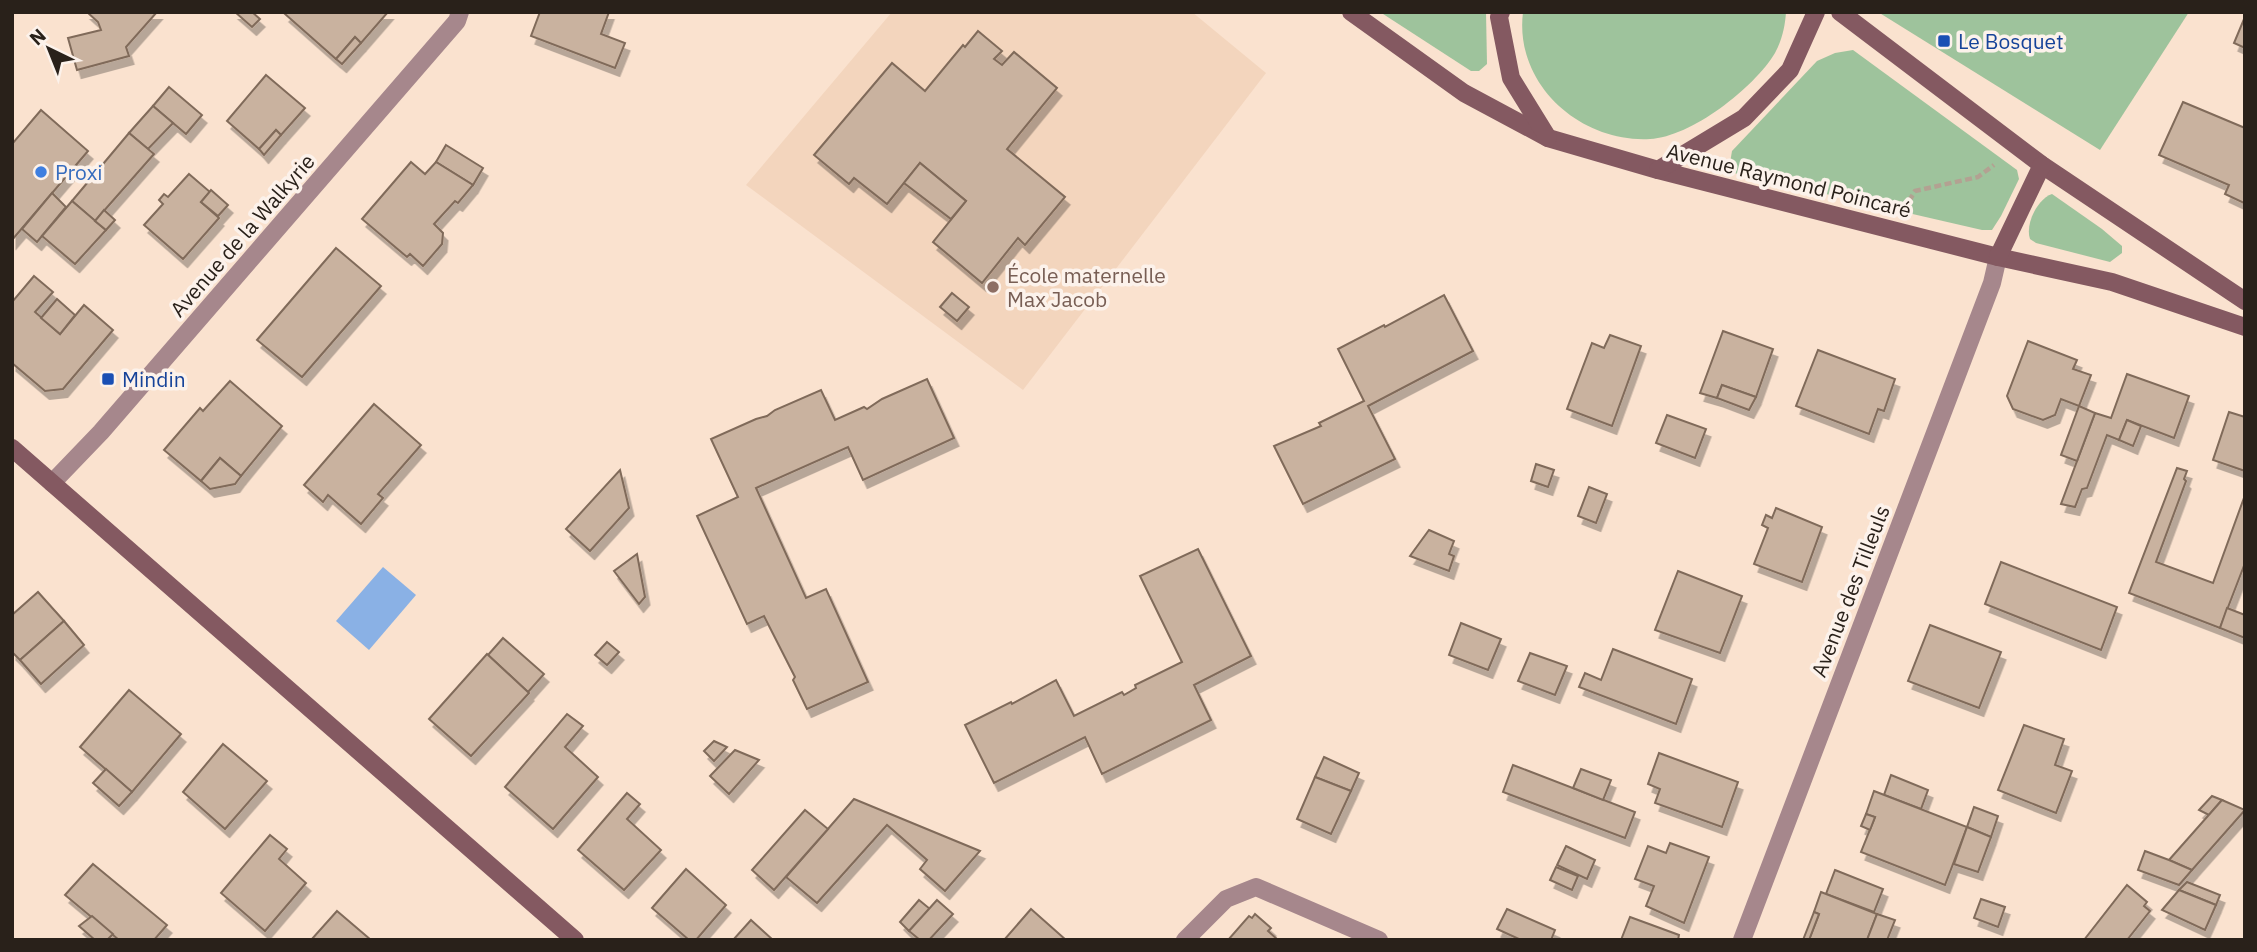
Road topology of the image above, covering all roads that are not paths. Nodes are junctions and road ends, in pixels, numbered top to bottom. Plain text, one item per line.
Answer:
1 (460, 12) edge
2 (1351, 12) edge
3 (1501, 12) edge
4 (1816, 12) edge
5 (1840, 12) edge
6 (1548, 138) junction
7 (2042, 164) junction
8 (1658, 170) junction
9 (1998, 257) junction
10 (2245, 300) edge
11 (2245, 327) edge
12 (12, 449) edge
13 (52, 483) junction
14 (575, 940) edge
15 (1185, 940) edge
16 (1378, 940) edge
17 (1742, 940) edge

1 - 13 street, Avenue de la Walkyrie
2 - 6 street, Avenue Raymond Poincaré
3 - 6 street
4 - 8 street
5 - 7 street
6 - 8 street, Avenue Raymond Poincaré
7 - 9 street
7 - 10 street
8 - 9 street, Avenue Raymond Poincaré
9 - 11 street, Avenue Raymond Poincaré
9 - 17 street, Avenue des Tilleuls
12 - 13 street
13 - 14 street
15 - 16 street

